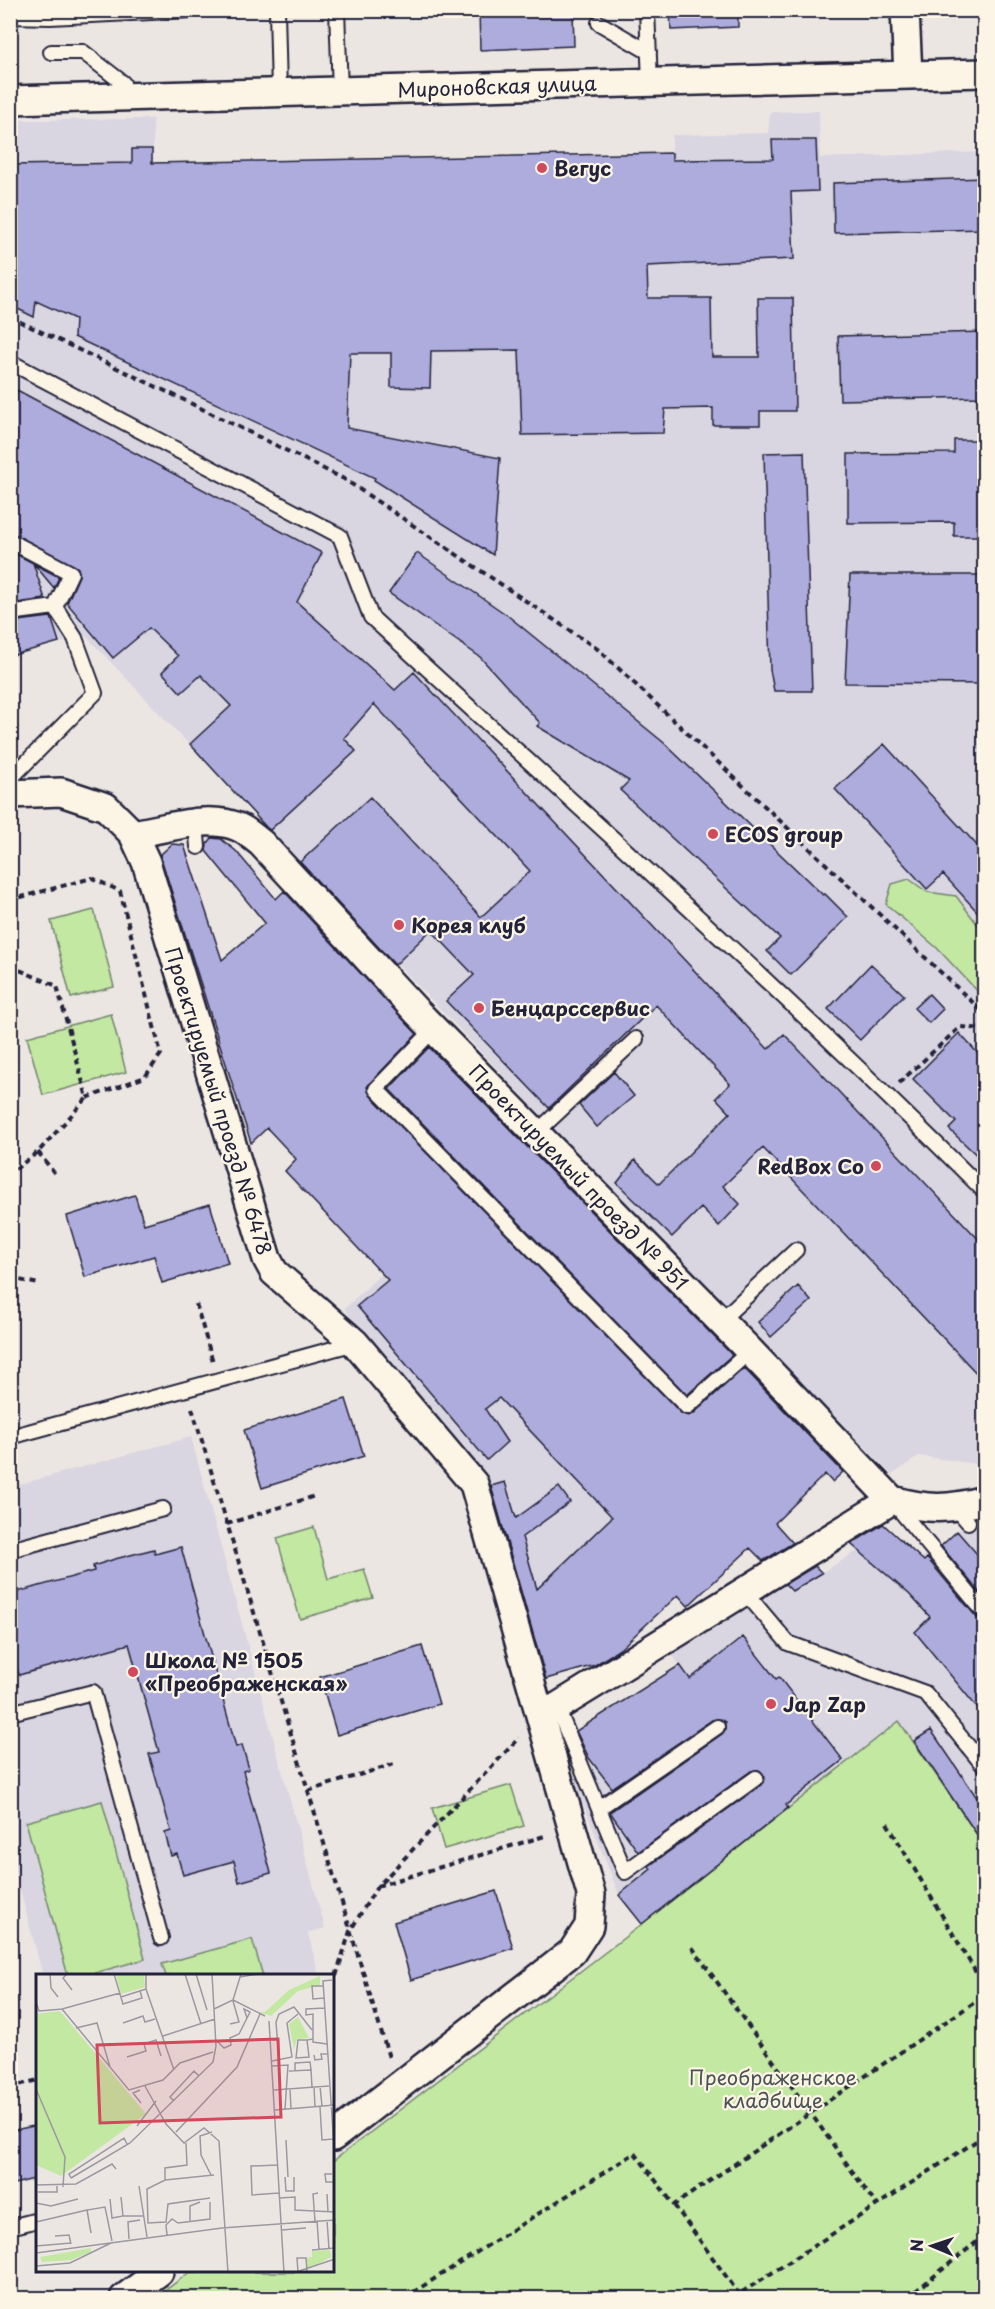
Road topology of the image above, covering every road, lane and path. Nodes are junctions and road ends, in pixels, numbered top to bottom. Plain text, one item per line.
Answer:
1 (192, 10) edge
2 (277, 10) edge
3 (337, 10) edge
4 (647, 10) edge
5 (905, 10) edge
6 (10, 16) edge
7 (599, 23) dead end
8 (51, 52) dead end
9 (649, 52) junction
10 (984, 73) edge
11 (908, 75) junction
12 (650, 82) junction
13 (340, 91) junction
14 (279, 92) junction
15 (124, 97) junction
16 (10, 100) edge
17 (10, 317) edge
18 (10, 362) edge
19 (10, 541) edge
20 (55, 607) junction
21 (10, 613) edge
22 (10, 779) edge
23 (10, 794) edge
24 (134, 834) junction
25 (10, 900) edge
26 (10, 966) edge
27 (984, 1013) edge
28 (420, 1022) junction
29 (984, 1029) edge
30 (636, 1039) dead end
31 (887, 1094) junction
32 (87, 1098) junction
33 (536, 1133) junction
34 (38, 1152) junction
35 (10, 1173) edge
36 (56, 1174) dead end
37 (984, 1191) edge
38 (795, 1250) dead end
39 (10, 1278) edge
40 (39, 1284) dead end
41 (196, 1304) dead end
42 (720, 1322) junction
43 (355, 1343) junction
44 (750, 1351) junction
45 (219, 1380) junction
46 (186, 1388) junction
47 (10, 1437) edge
48 (315, 1496) dead end
49 (892, 1500) junction
50 (984, 1500) edge
51 (163, 1509) dead end
52 (227, 1524) junction
53 (10, 1550) edge
54 (744, 1591) junction
55 (984, 1612) edge
56 (548, 1711) junction
57 (10, 1713) edge
58 (717, 1727) dead end
59 (394, 1764) dead end
60 (984, 1766) edge
61 (756, 1778) dead end
62 (308, 1791) junction
63 (599, 1808) junction
64 (887, 1823) dead end
65 (572, 1828) junction
66 (377, 1887) junction
67 (350, 1931) junction
68 (161, 1938) dead end
69 (692, 1947) dead end
70 (334, 1983) edge
71 (984, 1986) edge
72 (984, 1996) edge
73 (391, 2064) dead end
74 (36, 2080) edge
75 (10, 2086) edge
76 (810, 2114) junction
77 (334, 2136) edge
78 (984, 2136) edge
79 (674, 2205) junction
80 (877, 2206) junction
81 (36, 2220) edge
82 (10, 2227) edge
83 (984, 2236) edge
84 (156, 2273) edge
85 (740, 2296) edge
86 (124, 2298) edge
87 (404, 2298) edge
88 (733, 2298) edge
89 (907, 2298) edge

1 - 6 lane
2 - 14 lane
3 - 13 lane
4 - 9 lane
5 - 11 street
7 - 9 lane
8 - 15 lane
9 - 12 lane
10 - 11 street, Мироновская улица
11 - 12 street, Мироновская улица
12 - 13 street, Мироновская улица
13 - 14 street, Мироновская улица
14 - 15 street, Мироновская улица
15 - 16 street, Мироновская улица
17 - 27 path
18 - 31 lane
19 - 20 lane
20 - 21 lane
20 - 22 lane
23 - 24 street
24 - 28 street, Проектируемый проезд № 951
24 - 43 street, Проектируемый проезд № 6478
25 - 32 path
26 - 32 path
28 - 33 street, Проектируемый проезд № 951
28 - 44 lane
29 - 31 path
30 - 33 lane
31 - 37 lane
32 - 34 path
33 - 42 street, Проектируемый проезд № 951
34 - 35 path
34 - 36 path
38 - 42 lane
39 - 40 path
41 - 45 path
42 - 44 street, Проектируемый проезд № 951
43 - 45 lane
43 - 56 street, Проектируемый проезд № 6478
44 - 49 street, Проектируемый проезд № 951
45 - 46 lane
46 - 47 lane
46 - 52 path
48 - 52 path
49 - 50 street
49 - 54 street
49 - 55 lane, Проектируемый проезд № 951
51 - 53 lane
52 - 62 path
54 - 56 street
54 - 60 lane
56 - 63 lane
56 - 65 street, Проектируемый проезд № 6478
56 - 66 path
57 - 68 lane
58 - 63 lane
59 - 62 path
61 - 63 lane
62 - 67 path
64 - 71 path
65 - 66 path
65 - 77 street, Проектируемый проезд № 6478
66 - 67 path
67 - 70 path
67 - 73 path
69 - 76 path
72 - 76 path
74 - 75 path
76 - 79 path
76 - 80 path
78 - 80 path
79 - 85 path
79 - 87 path
80 - 85 path
81 - 82 lane
83 - 89 path
84 - 86 street
85 - 88 path

